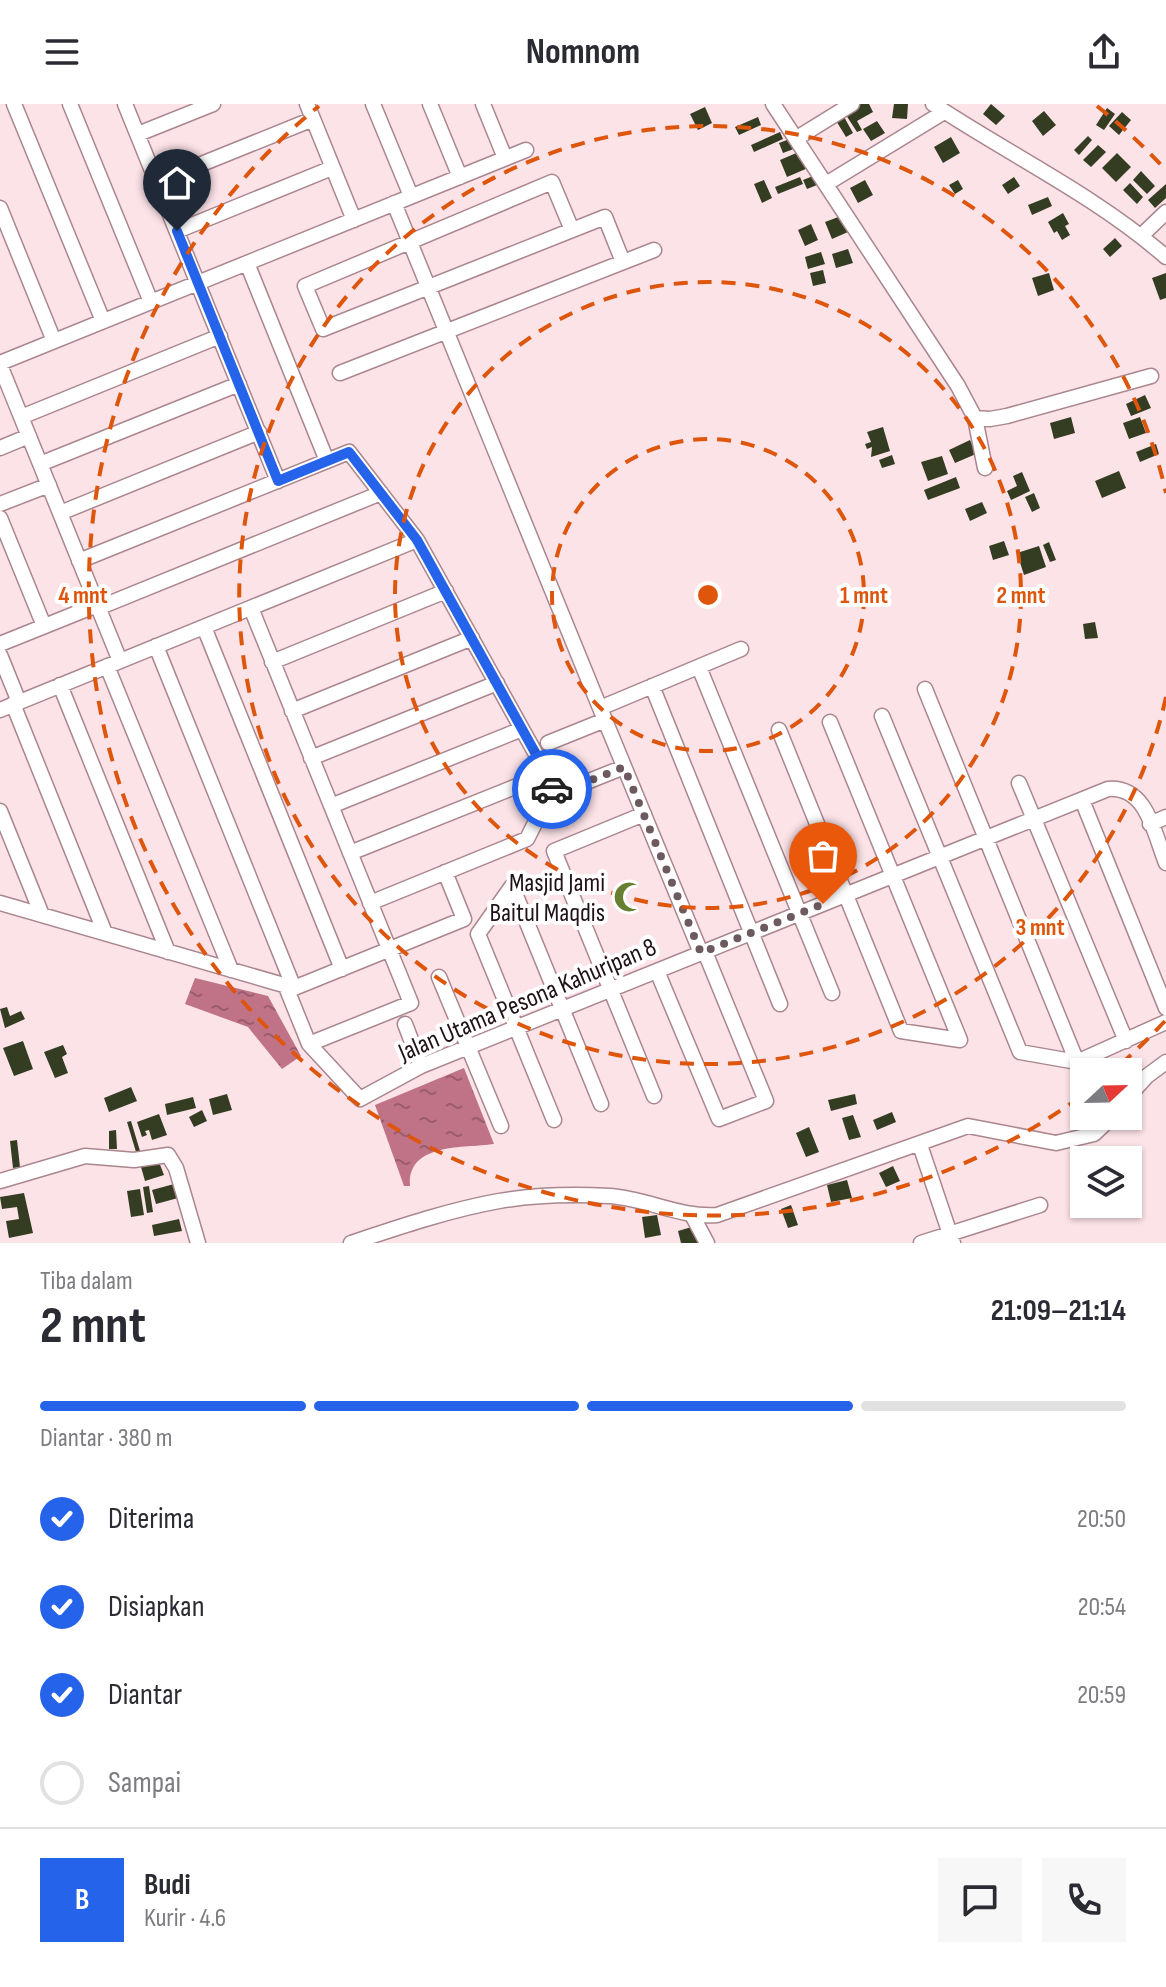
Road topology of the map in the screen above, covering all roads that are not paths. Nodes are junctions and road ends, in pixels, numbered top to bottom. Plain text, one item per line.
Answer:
1 (14, 104) edge
2 (70, 104) edge
3 (125, 104) edge
4 (213, 104) edge
5 (307, 104) edge
6 (373, 104) edge
7 (430, 104) edge
8 (483, 104) edge
9 (773, 104) edge
10 (852, 104) edge
11 (939, 108) edge
12 (313, 119) junction
13 (138, 134) junction
14 (797, 138) junction
15 (526, 150) dead end
16 (505, 158) junction
17 (332, 168) junction
18 (460, 177) junction
19 (157, 182) junction
20 (826, 184) junction
21 (411, 196) junction
22 (394, 203) junction
23 (0, 208) edge
24 (1166, 212) edge
25 (354, 220) junction
26 (572, 230) junction
27 (177, 231) junction
28 (1141, 236) junction
29 (410, 242) junction
30 (654, 250) dead end
31 (1166, 257) edge
32 (623, 262) junction
33 (247, 263) junction
34 (198, 283) junction
35 (428, 287) junction
36 (151, 302) junction
37 (103, 321) junction
38 (447, 332) junction
39 (220, 336) junction
40 (54, 341) junction
41 (0, 364) edge
42 (340, 373) dead end
43 (1151, 376) dead end
44 (239, 384) junction
45 (5, 391) edge
46 (21, 417) junction
47 (975, 418) junction
48 (259, 432) junction
49 (29, 436) junction
50 (0, 448) edge
51 (327, 461) junction
52 (40, 464) junction
53 (985, 468) dead end
54 (278, 481) junction
55 (49, 485) junction
56 (381, 493) junction
57 (0, 504) edge
58 (60, 513) junction
59 (0, 518) edge
60 (417, 540) junction
61 (79, 561) junction
62 (446, 591) junction
63 (98, 606) junction
64 (251, 608) junction
65 (44, 626) junction
66 (204, 627) junction
67 (472, 638) junction
68 (0, 644) edge
69 (156, 646) junction
70 (741, 649) dead end
71 (0, 655) edge
72 (272, 662) junction
73 (114, 664) junction
74 (699, 667) junction
75 (497, 683) junction
76 (60, 685) junction
77 (652, 686) junction
78 (925, 689) dead end
79 (11, 705) edge
80 (292, 711) junction
81 (603, 714) junction
82 (882, 716) dead end
83 (830, 722) dead end
84 (522, 729) junction
85 (779, 730) dead end
86 (548, 743) dead end
87 (311, 758) junction
88 (624, 767) junction
89 (547, 774) junction
90 (1019, 783) dead end
91 (552, 789) junction
92 (1082, 800) junction
93 (331, 806) junction
94 (0, 811) edge
95 (644, 814) junction
96 (1166, 817) edge
97 (1035, 819) junction
98 (1150, 824) junction
99 (986, 838) junction
100 (350, 853) junction
101 (940, 857) junction
102 (1166, 863) edge
103 (445, 872) junction
104 (893, 876) junction
105 (846, 895) junction
106 (0, 903) edge
107 (370, 903) junction
108 (799, 914) junction
109 (42, 915) junction
110 (105, 933) junction
111 (752, 933) junction
112 (389, 950) junction
113 (168, 952) junction
114 (703, 952) junction
115 (342, 969) junction
116 (231, 970) junction
117 (657, 971) junction
118 (439, 977) dead end
119 (290, 987) junction
120 (1162, 988) edge
121 (610, 990) junction
122 (832, 993) dead end
123 (780, 1004) dead end
124 (1166, 1008) edge
125 (562, 1009) junction
126 (1166, 1022) edge
127 (405, 1024) dead end
128 (516, 1028) junction
129 (1126, 1041) junction
130 (309, 1044) junction
131 (468, 1047) junction
132 (1075, 1058) edge
133 (1086, 1058) edge
134 (1070, 1061) edge
135 (1166, 1062) edge
136 (421, 1066) junction
137 (1142, 1082) edge
138 (654, 1096) dead end
139 (601, 1104) dead end
140 (554, 1120) dead end
141 (501, 1126) dead end
142 (1098, 1130) edge
143 (920, 1145) junction
144 (0, 1181) edge
145 (1040, 1205) dead end
146 (692, 1215) junction
147 (952, 1238) edge
148 (198, 1243) edge
149 (351, 1243) edge
150 (707, 1243) edge
151 (921, 1243) edge

1 - 37 street
2 - 36 street
3 - 13 street
4 - 13 street
5 - 12 street
6 - 21 street
7 - 18 street
8 - 16 street
9 - 14 street
10 - 14 street
11 - 20 street
11 - 28 street
12 - 17 street
12 - 19 street
13 - 19 street
14 - 20 street
15 - 16 street
16 - 18 street
17 - 25 street
17 - 27 street
18 - 21 street
19 - 27 street
20 - 47 street
21 - 22 street
22 - 25 street
22 - 29 street
23 - 40 street
24 - 28 street
25 - 33 street
26 - 29 street
26 - 32 street
26 - 35 street
27 - 34 street
28 - 31 street
29 - 35 street
29 - 35 street
30 - 32 street
32 - 38 street
33 - 34 street
33 - 51 street
34 - 36 street
34 - 39 street
35 - 38 street
36 - 37 street
37 - 40 street
38 - 42 street
38 - 81 street
39 - 44 street
39 - 46 street
40 - 41 street
41 - 45 street
43 - 47 street
44 - 48 street
44 - 52 street
45 - 46 street
46 - 49 street
47 - 53 street
48 - 54 street
48 - 58 street
49 - 50 street
49 - 52 street
51 - 54 street
51 - 56 street
52 - 55 street
54 - 61 street
55 - 57 street
55 - 58 street
56 - 60 street
56 - 63 street
58 - 61 street
59 - 65 street
60 - 62 street
60 - 64 street
61 - 63 street
62 - 67 street
62 - 72 street
63 - 65 street
63 - 73 street
64 - 66 street
64 - 72 street
65 - 68 street
66 - 69 street
66 - 115 street
67 - 75 street
67 - 80 street
69 - 73 street
69 - 119 street
70 - 74 street
71 - 79 street
72 - 80 street
73 - 76 street
73 - 116 street
74 - 77 street
74 - 108 street
75 - 84 street
75 - 87 street
76 - 79 street
76 - 113 street
77 - 81 street
77 - 111 street
78 - 99 street
79 - 110 street
80 - 87 street
81 - 86 street
81 - 88 street
82 - 101 street
83 - 104 street
84 - 89 street
84 - 93 street
85 - 105 street
87 - 93 street
88 - 91 street
88 - 95 street
89 - 91 street
89 - 100 street
90 - 97 street
91 - 103 street
92 - 97 street, Jalan Utama Pesona Kahuripan 8
92 - 98 street, Jalan Utama Pesona Kahuripan 8
92 - 120 street
93 - 100 street
94 - 109 street
95 - 114 street
95 - 121 street
96 - 98 street
97 - 99 street, Jalan Utama Pesona Kahuripan 8
97 - 129 street
98 - 102 street, Jalan Utama Pesona Kahuripan 8
99 - 101 street, Jalan Utama Pesona Kahuripan 8
99 - 132 street
100 - 107 street
101 - 104 street, Jalan Utama Pesona Kahuripan 8
101 - 134 street
103 - 107 street
103 - 112 street
104 - 105 street, Jalan Utama Pesona Kahuripan 8
104 - 105 street
105 - 108 street, Jalan Utama Pesona Kahuripan 8
106 - 109 street
107 - 112 street
108 - 111 street, Jalan Utama Pesona Kahuripan 8
108 - 122 street
109 - 110 street
110 - 113 street
111 - 114 street, Jalan Utama Pesona Kahuripan 8
111 - 123 street
112 - 115 street
112 - 130 street
113 - 116 street
114 - 117 street, Jalan Utama Pesona Kahuripan 8
114 - 117 street
115 - 119 street
116 - 119 street
117 - 121 street, Jalan Utama Pesona Kahuripan 8
118 - 131 street
119 - 130 street
120 - 124 street
121 - 125 street, Jalan Utama Pesona Kahuripan 8
121 - 138 street
125 - 128 street, Jalan Utama Pesona Kahuripan 8
125 - 128 street
125 - 139 street
126 - 129 street
127 - 136 street
128 - 131 street, Jalan Utama Pesona Kahuripan 8
128 - 140 street
129 - 133 street
130 - 136 street, Jalan Utama Pesona Kahuripan 8
131 - 136 street, Jalan Utama Pesona Kahuripan 8
131 - 141 street
135 - 137 street
142 - 143 street
143 - 146 street
143 - 147 street
144 - 148 street
145 - 147 street
146 - 149 street
146 - 150 street
147 - 151 street

